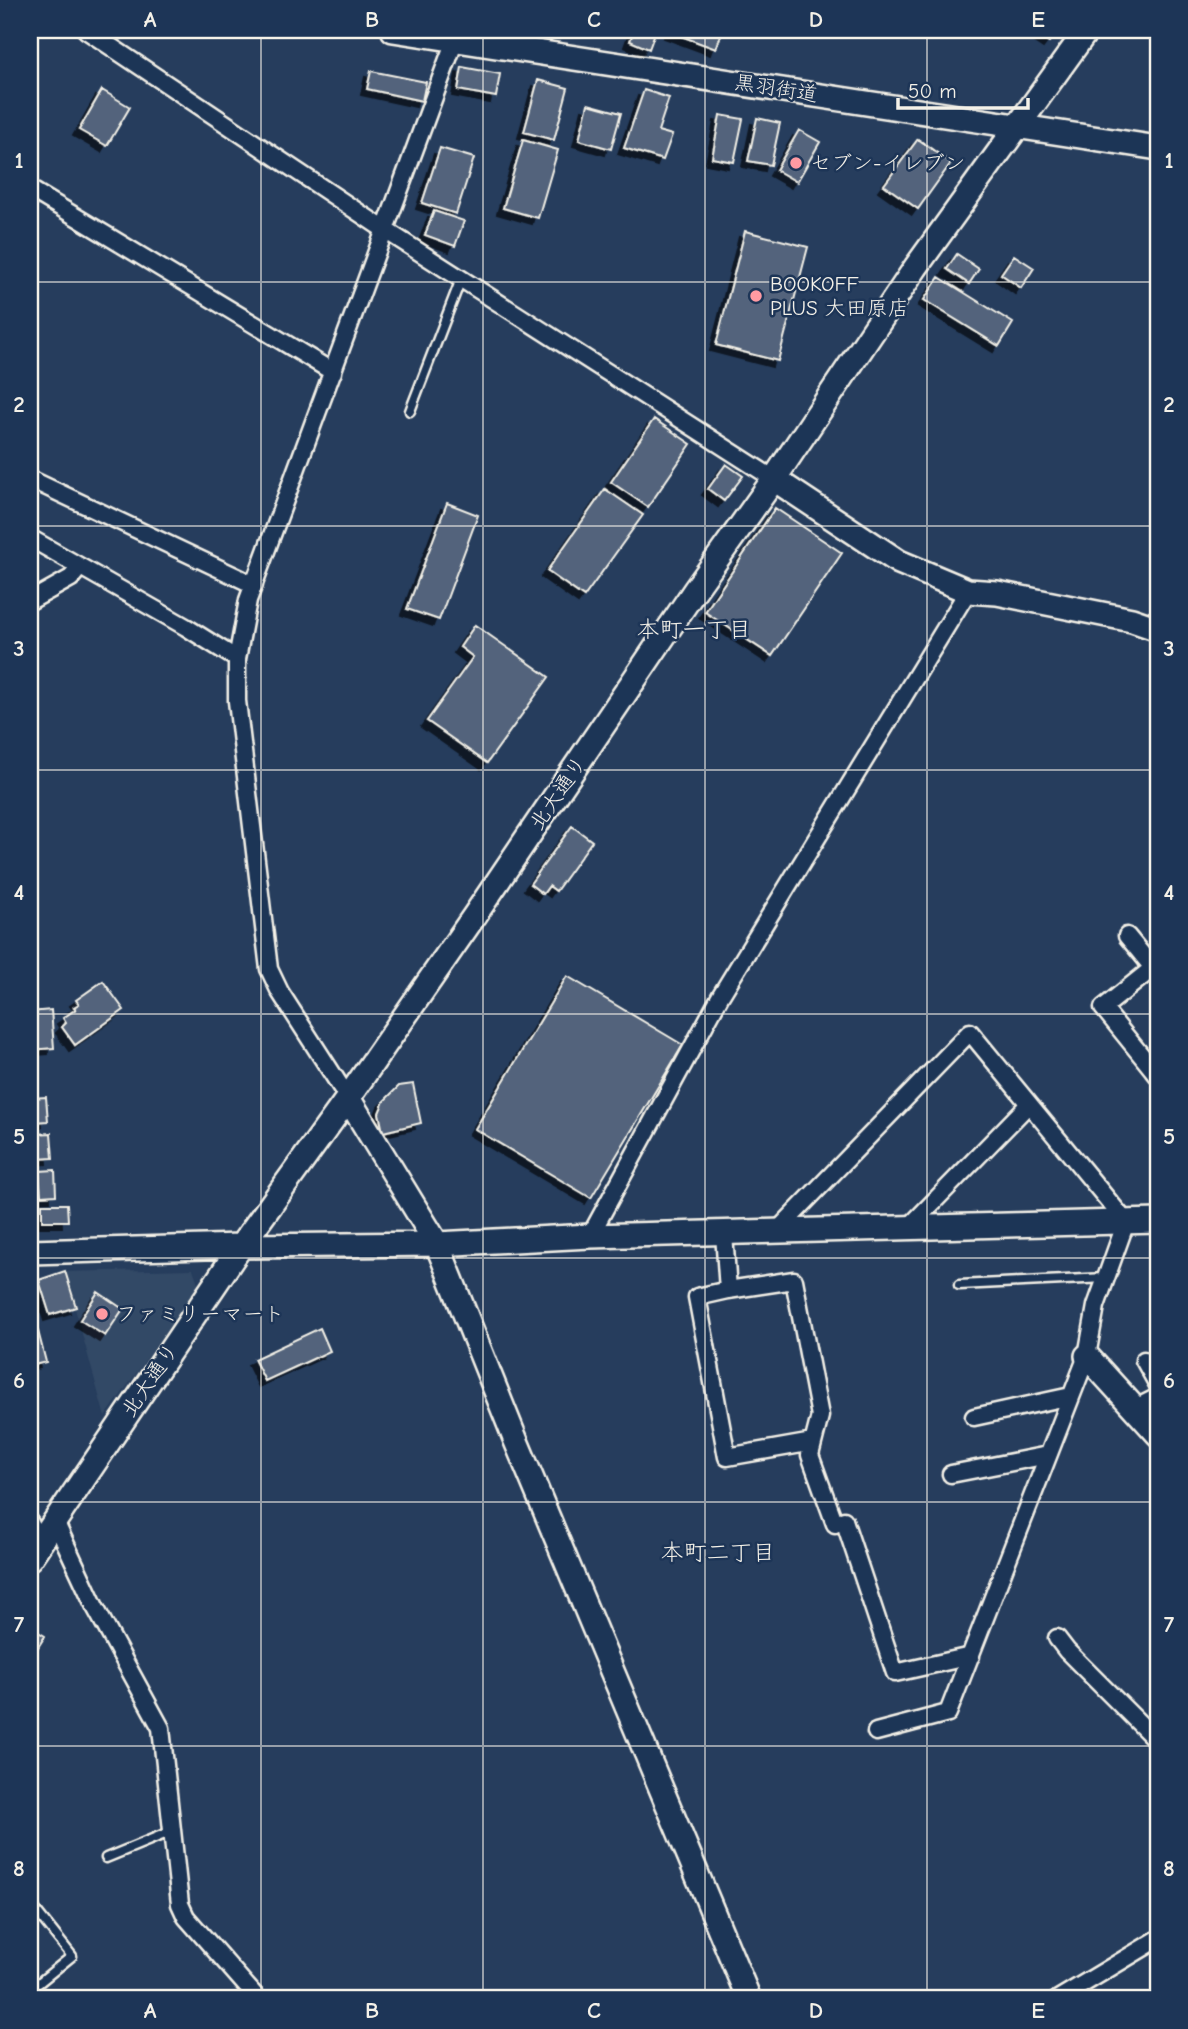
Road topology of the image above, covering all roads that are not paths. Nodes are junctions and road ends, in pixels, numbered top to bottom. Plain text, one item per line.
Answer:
1 (86, 30) edge
2 (393, 30) edge
3 (1087, 30) edge
4 (457, 35) edge
5 (1018, 125) junction
6 (1158, 148) edge
7 (30, 189) edge
8 (385, 230) junction
9 (461, 279) junction
10 (333, 372) junction
11 (410, 411) dead end
12 (30, 479) edge
13 (774, 479) junction
14 (30, 538) edge
15 (80, 567) junction
16 (254, 585) junction
17 (968, 591) junction
18 (30, 601) edge
19 (1158, 629) edge
20 (237, 659) junction
21 (1127, 936) dead end
22 (1156, 971) edge
23 (1158, 1076) edge
24 (348, 1098) junction
25 (1030, 1104) junction
26 (1158, 1221) edge
27 (1126, 1222) junction
28 (907, 1228) junction
29 (775, 1233) junction
30 (724, 1234) junction
31 (590, 1236) junction
32 (437, 1244) junction
33 (30, 1246) edge
34 (241, 1246) junction
35 (1106, 1278) junction
36 (959, 1285) dead end
37 (728, 1290) junction
38 (1087, 1356) junction
39 (1144, 1360) dead end
40 (1158, 1385) edge
41 (1071, 1396) junction
42 (1158, 1397) edge
43 (1133, 1409) junction
44 (974, 1417) dead end
45 (1158, 1434) edge
46 (813, 1442) junction
47 (1048, 1455) junction
48 (951, 1474) dead end
49 (55, 1521) junction
50 (33, 1541) edge
51 (1057, 1638) dead end
52 (971, 1656) junction
53 (876, 1732) dead end
54 (1158, 1742) edge
55 (172, 1832) junction
56 (106, 1858) dead end
57 (30, 1903) edge
58 (1158, 1939) edge
59 (30, 1990) edge
60 (258, 1999) edge
61 (749, 1999) edge
62 (1058, 1999) edge

1 - 8 street
2 - 4 street, 黒羽街道
3 - 5 street, 北大通り
4 - 5 street, 黒羽街道
4 - 8 street
5 - 6 street, 黒羽街道
5 - 13 street, 北大通り
7 - 10 street
8 - 9 street
8 - 10 street
9 - 11 lane
9 - 13 street
10 - 16 street
12 - 16 street
13 - 17 street
13 - 24 street, 北大通り
14 - 15 street
15 - 18 street
15 - 20 street
16 - 20 street
17 - 19 street
17 - 31 street
20 - 24 street
21 - 22 street
22 - 23 street
24 - 32 street
24 - 34 street, 北大通り
25 - 27 street
25 - 28 street
25 - 29 street
26 - 27 street
27 - 28 street
27 - 35 street
28 - 29 street
29 - 30 street
30 - 31 street
30 - 37 street
31 - 32 street
32 - 34 street
32 - 61 street
33 - 34 street
34 - 49 street, 北大通り
35 - 36 lane
35 - 38 street
37 - 46 street
37 - 46 street
38 - 41 street
38 - 43 street
39 - 40 street
41 - 44 street
41 - 47 street
42 - 43 street
43 - 45 street
46 - 52 street
47 - 48 street
47 - 52 street
49 - 50 street, 北大通り
49 - 55 street
51 - 54 street
52 - 53 street
55 - 56 lane
55 - 60 street
57 - 59 lane
58 - 62 street

